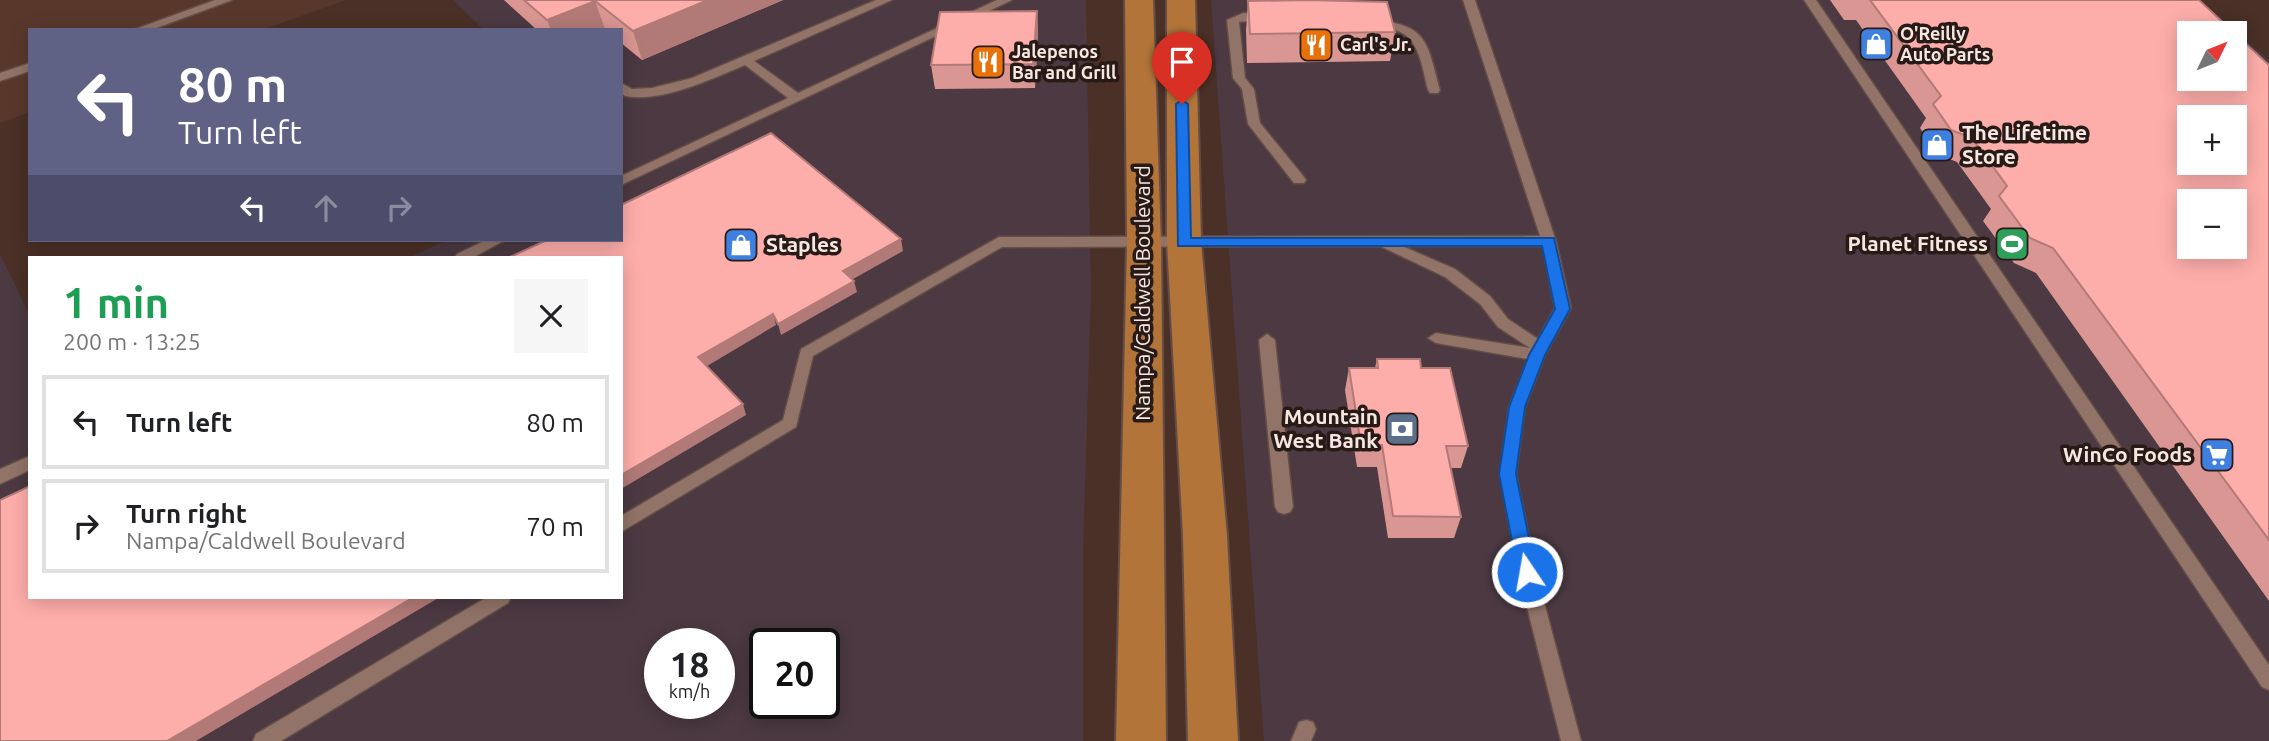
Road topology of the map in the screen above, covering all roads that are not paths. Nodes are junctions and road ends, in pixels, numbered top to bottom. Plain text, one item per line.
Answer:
1 (226, 0) edge
2 (886, 0) edge
3 (1006, 0) edge
4 (1139, 0) edge
5 (1181, 0) edge
6 (1242, 0) edge
7 (1469, 0) edge
8 (1810, 0) edge
9 (1243, 16) junction
10 (1276, 16) edge
11 (1365, 24) edge
12 (145, 28) edge
13 (746, 60) junction
14 (28, 68) edge
15 (0, 77) edge
16 (623, 88) edge
17 (1434, 90) dead end
18 (796, 98) junction
19 (623, 180) edge
20 (1299, 180) dead end
21 (494, 242) edge
22 (1381, 242) junction
23 (1549, 242) junction
24 (1144, 243) junction
25 (1184, 243) junction
26 (464, 256) edge
27 (1436, 338) dead end
28 (1267, 340) dead end
29 (1539, 352) junction
30 (28, 464) edge
31 (0, 477) edge
32 (1284, 507) dead end
33 (623, 524) edge
34 (499, 599) edge
35 (2269, 681) edge
36 (263, 741) edge
37 (1141, 741) edge
38 (1213, 741) edge
39 (1571, 741) edge

1 - 12 lane
2 - 13 lane
3 - 18 lane
4 - 24 main road, Nampa/Caldwell Boulevard
5 - 25 main road, Nampa/Caldwell Boulevard
6 - 9 lane
7 - 23 lane
8 - 35 lane
9 - 10 lane
9 - 20 lane
11 - 17 lane
13 - 16 lane
13 - 18 lane
14 - 15 lane
18 - 19 lane
21 - 26 lane
22 - 23 lane
22 - 25 lane
22 - 29 lane
23 - 29 lane
24 - 25 lane
24 - 33 lane
24 - 37 main road, Nampa/Caldwell Boulevard
25 - 38 main road, Nampa/Caldwell Boulevard
27 - 29 lane
28 - 32 lane
29 - 39 lane
30 - 31 lane
34 - 36 lane

